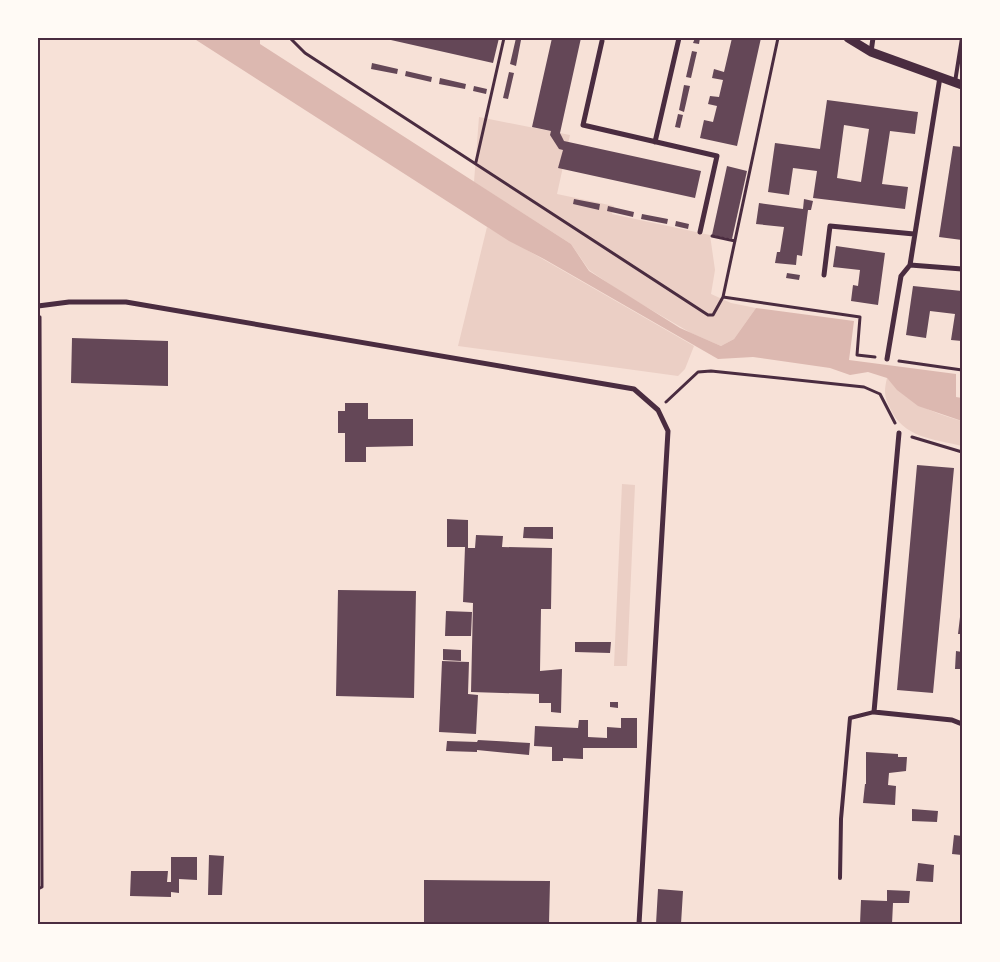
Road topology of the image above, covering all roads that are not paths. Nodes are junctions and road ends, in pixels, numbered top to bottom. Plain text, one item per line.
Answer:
1 (679, 38) edge
2 (848, 38) edge
3 (873, 38) edge
4 (962, 38) edge
5 (602, 41) dead end
6 (871, 52) junction
7 (940, 77) junction
8 (959, 84) edge
9 (655, 142) junction
10 (700, 232) road end
11 (914, 234) junction
12 (910, 265) junction
13 (962, 269) edge
14 (824, 275) dead end
15 (39, 306) edge
16 (887, 359) road end
17 (900, 433) road end
18 (874, 712) junction
19 (962, 724) edge
20 (840, 878) dead end
21 (639, 924) edge

1 - 9 street
2 - 6 street
3 - 6 street
4 - 8 lane
5 - 9 street
6 - 7 street
7 - 8 street
7 - 11 street
9 - 10 street
11 - 12 street
11 - 14 street
12 - 13 street
12 - 16 street
15 - 21 street
17 - 18 street
18 - 19 street
18 - 20 lane

